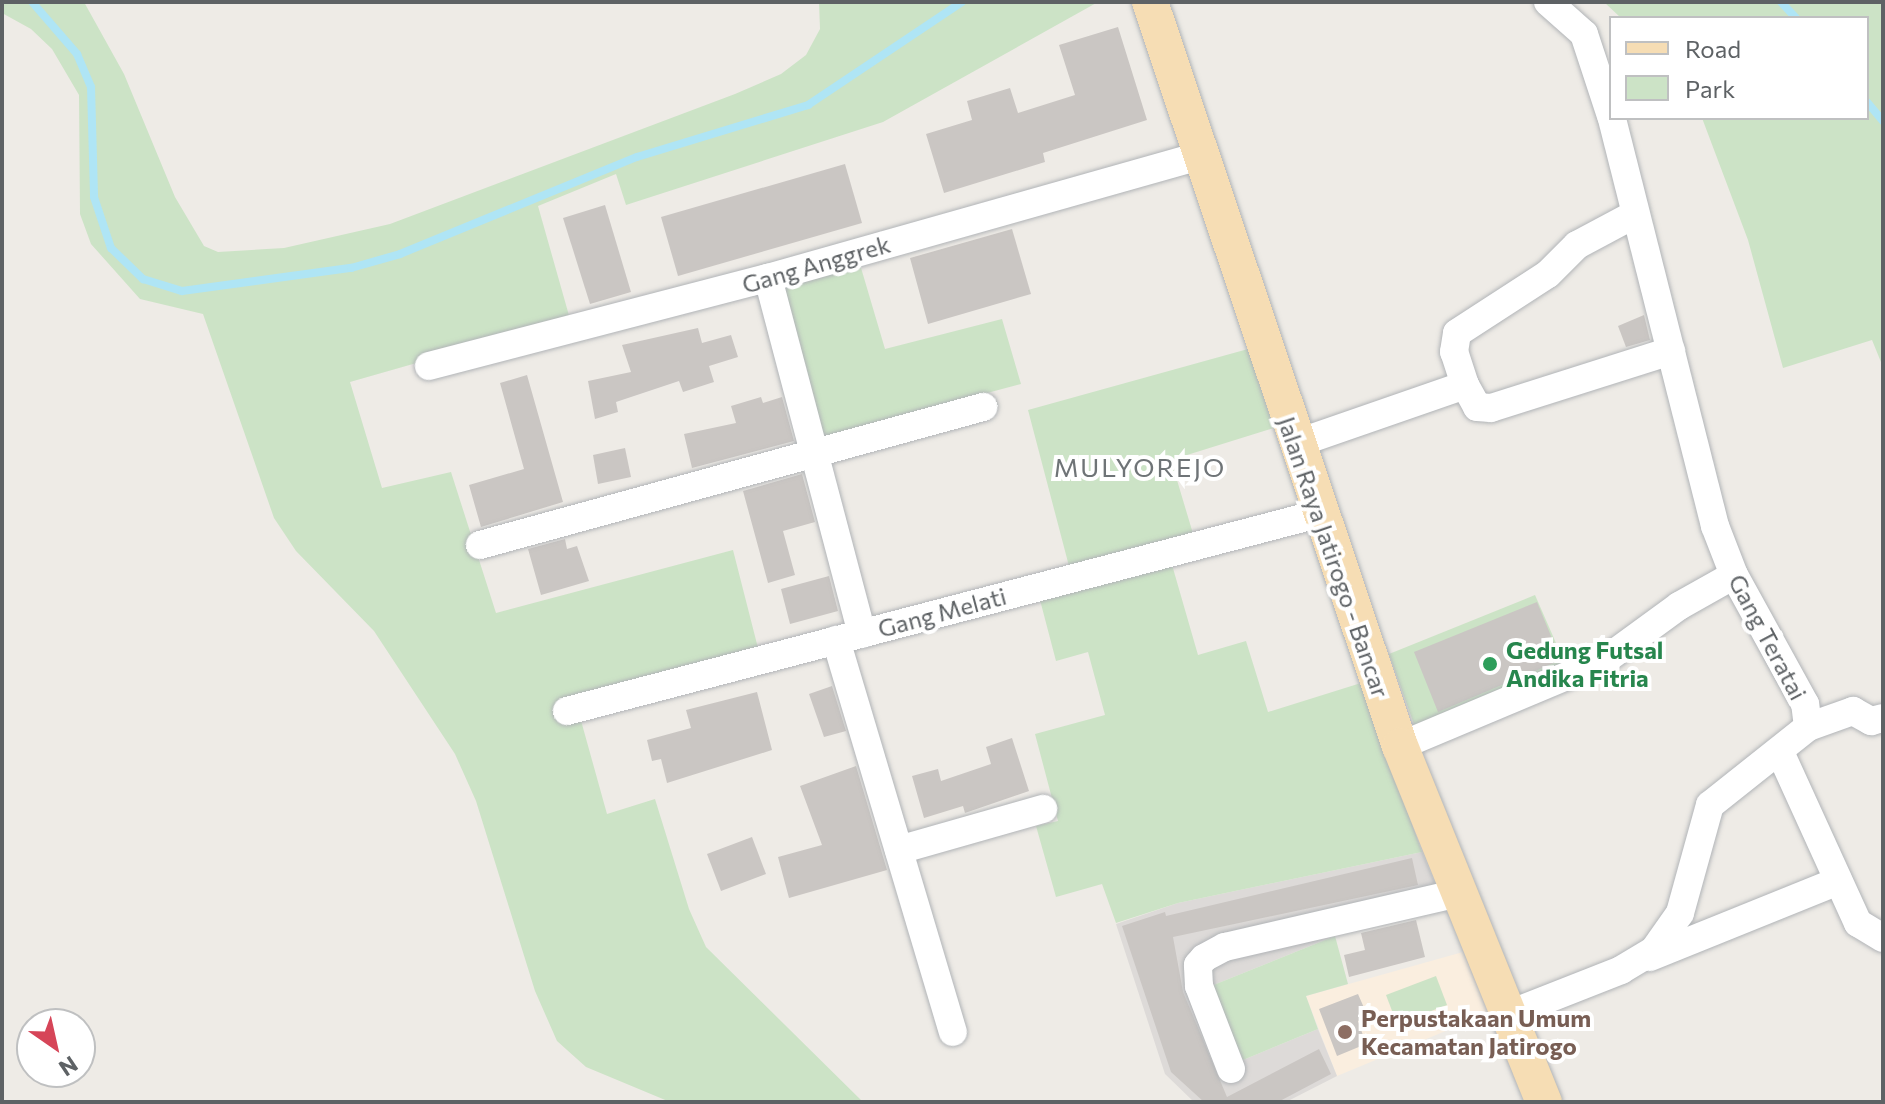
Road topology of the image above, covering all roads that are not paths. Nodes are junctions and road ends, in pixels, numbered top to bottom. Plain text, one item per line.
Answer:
1 (1548, 2) edge
2 (1156, 3) edge
3 (1609, 111) edge
4 (1612, 120) edge
5 (1200, 156) junction
6 (1635, 214) junction
7 (768, 278) junction
8 (1671, 351) junction
9 (429, 366) dead end
10 (1465, 385) junction
11 (983, 407) dead end
12 (1295, 444) junction
13 (814, 454) junction
14 (1318, 514) junction
15 (480, 545) dead end
16 (1734, 575) junction
17 (849, 637) junction
18 (567, 711) dead end
19 (1883, 718) edge
20 (1808, 727) junction
21 (1400, 746) junction
22 (1780, 752) junction
23 (1043, 809) dead end
24 (899, 850) junction
25 (1838, 881) junction
26 (1459, 893) junction
27 (1883, 938) edge
28 (1639, 962) junction
29 (1507, 1015) junction
30 (953, 1032) dead end
31 (1231, 1069) dead end
32 (1544, 1102) edge

1 - 3 street, Gang Teratai
2 - 5 main road, Jalan Raya Jatirogo - Bancar
4 - 6 street, Gang Teratai
5 - 7 street, Gang Anggrek
5 - 12 main road, Jalan Raya Jatirogo - Bancar
6 - 8 street, Gang Teratai
6 - 10 street
7 - 9 street, Gang Anggrek
7 - 13 street
8 - 10 street
8 - 16 street, Gang Teratai
10 - 12 street
11 - 13 street
12 - 14 main road, Jalan Raya Jatirogo - Bancar
13 - 15 street
13 - 17 street
14 - 17 street, Gang Melati
14 - 21 main road, Jalan Raya Jatirogo - Bancar
16 - 20 street, Gang Teratai
16 - 21 street
17 - 18 street, Gang Melati
17 - 24 street
19 - 20 street
20 - 22 street, Gang Teratai
21 - 26 main road, Jalan Raya Jatirogo - Bancar
22 - 25 street
22 - 28 street, Gang Teratai
23 - 24 street
24 - 30 street
25 - 27 street
25 - 28 street
26 - 29 main road, Jalan Raya Jatirogo - Bancar
26 - 31 street
28 - 29 street, Gang Teratai
29 - 32 main road, Jalan Raya Jatirogo - Bancar

